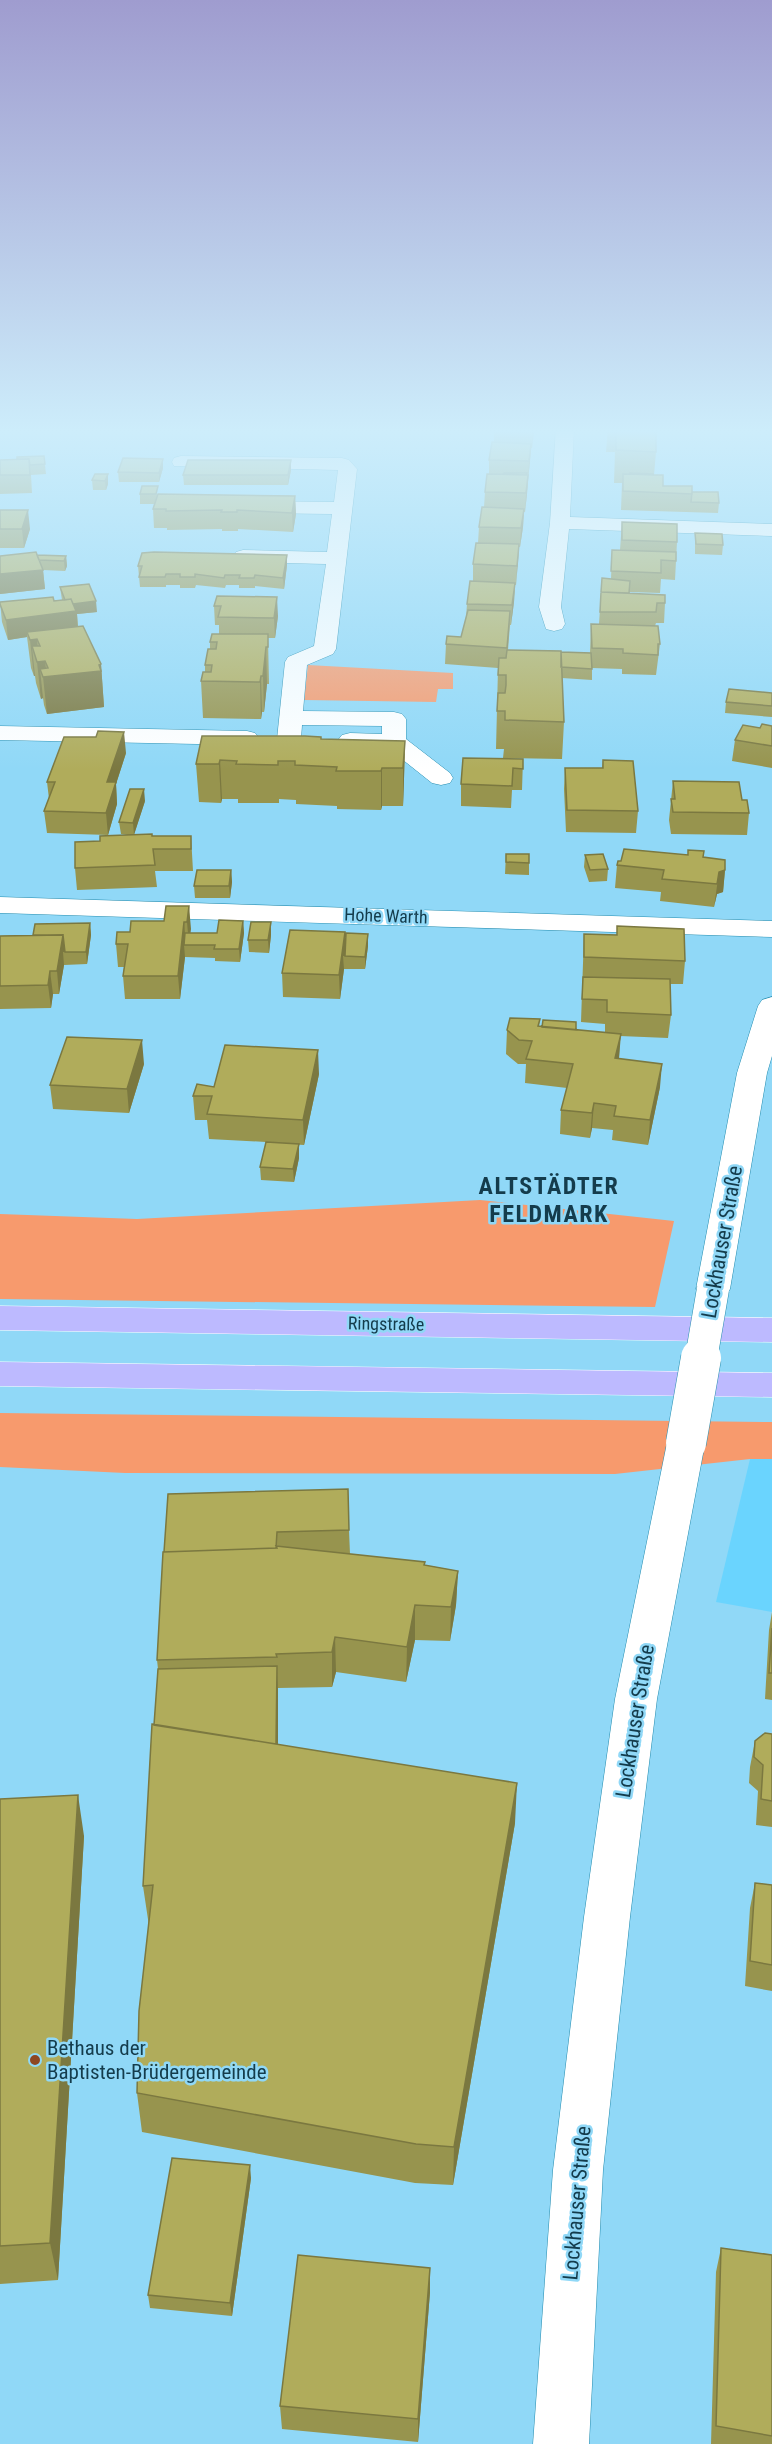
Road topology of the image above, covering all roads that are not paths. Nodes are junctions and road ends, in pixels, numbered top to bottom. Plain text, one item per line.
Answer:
1 (339, 542) edge
2 (558, 542) edge
3 (229, 556) edge
4 (337, 558) junction
5 (554, 624) dead end
6 (290, 728) junction
7 (0, 734) edge
8 (441, 778) dead end
9 (0, 905) edge
10 (772, 928) edge
11 (772, 1006) edge
12 (0, 1318) edge
13 (772, 1330) edge
14 (0, 1374) edge
15 (772, 1385) edge
16 (561, 2444) edge

1 - 4 street
2 - 5 street
3 - 4 street
4 - 6 street
6 - 7 street
6 - 8 street
9 - 10 street, Hohe Warth
11 - 16 street, Lockhauser Straße, bridge
12 - 13 highway, Ringstraße
14 - 15 highway

